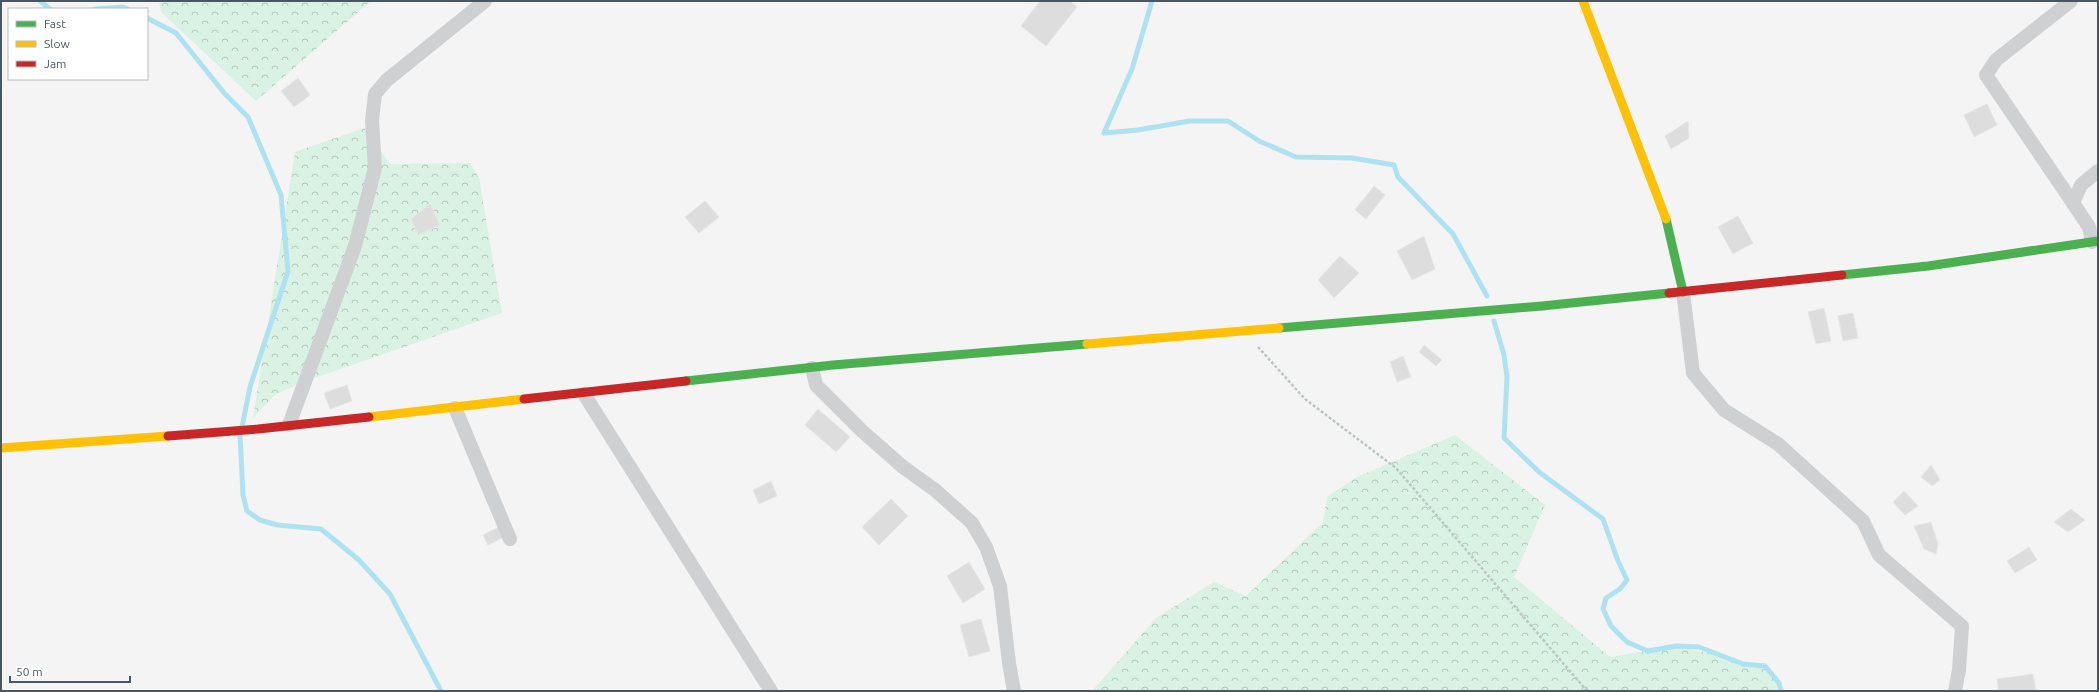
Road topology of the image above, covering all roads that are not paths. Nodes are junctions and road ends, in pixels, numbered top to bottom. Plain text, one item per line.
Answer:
1 (485, 1) edge
2 (1583, 1) edge
3 (2071, 1) edge
4 (2098, 171) edge
5 (2073, 204) junction
6 (2095, 241) edge
7 (1683, 292) junction
8 (812, 368) junction
9 (584, 394) junction
10 (455, 408) junction
11 (289, 425) junction
12 (1, 448) edge
13 (510, 539) dead end
14 (771, 691) edge
15 (1014, 691) edge
16 (1955, 691) edge

1 - 11 street
2 - 7 street
3 - 5 street
4 - 5 street
5 - 6 street
6 - 7 street
7 - 8 street
7 - 16 street
8 - 9 street
8 - 15 street
9 - 10 street
9 - 14 street
10 - 11 street
10 - 13 street
11 - 12 street

